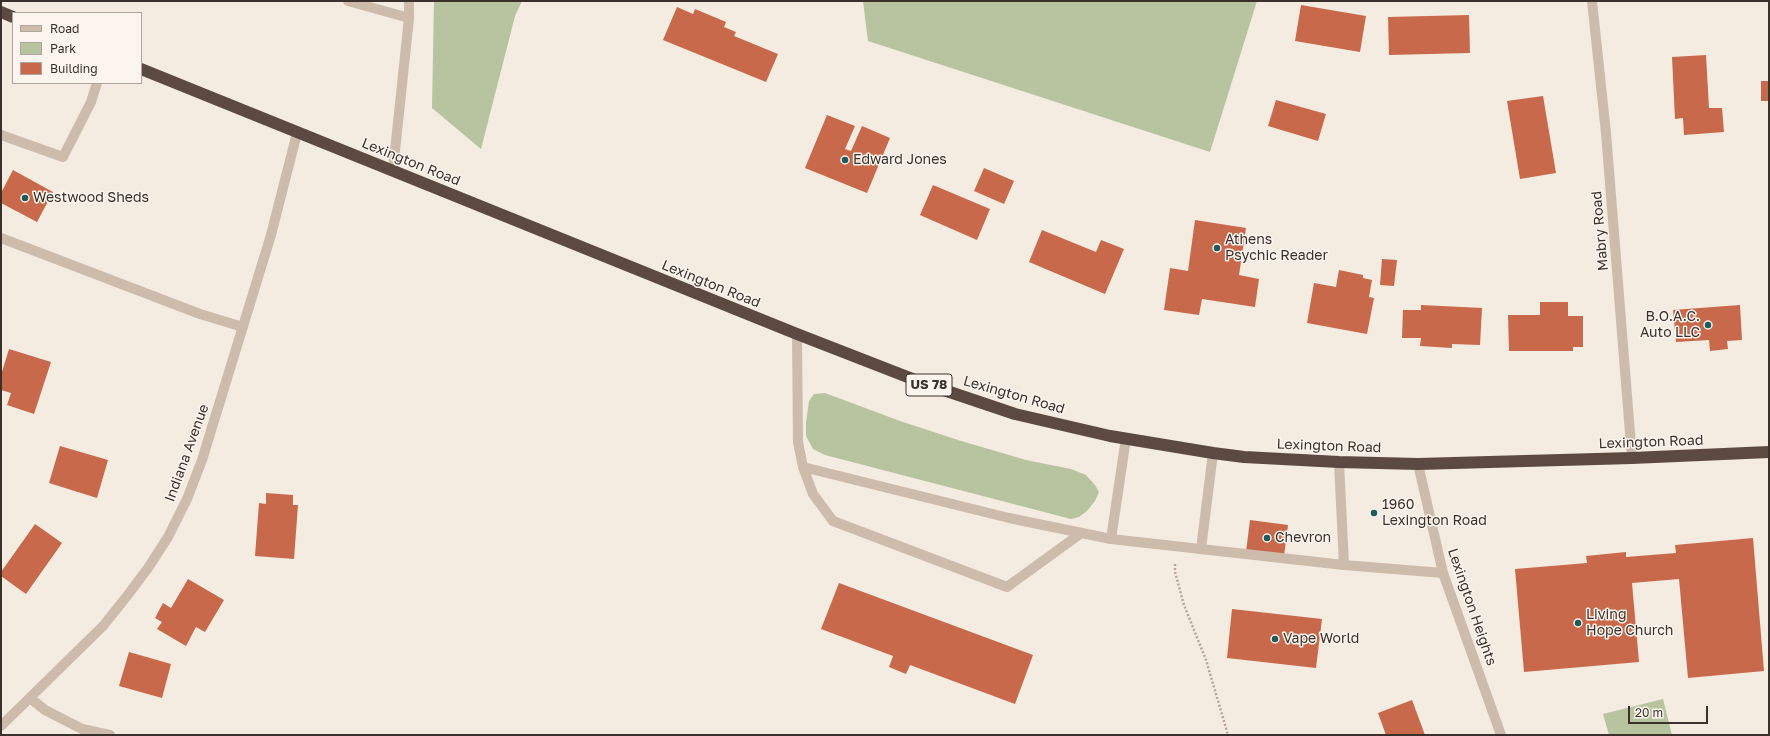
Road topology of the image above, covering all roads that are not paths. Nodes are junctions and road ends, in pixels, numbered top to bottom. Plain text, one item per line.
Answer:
1 (348, 1) edge
2 (409, 1) edge
3 (1592, 1) edge
4 (1, 12) edge
5 (12, 17) edge
6 (409, 18) junction
7 (142, 69) edge
8 (97, 84) edge
9 (297, 133) junction
10 (1, 135) edge
11 (393, 170) junction
12 (1, 238) edge
13 (243, 327) junction
14 (797, 334) junction
15 (1126, 438) junction
16 (1769, 452) edge
17 (1212, 453) junction
18 (1632, 458) junction
19 (1339, 462) junction
20 (1418, 464) junction
21 (803, 467) junction
22 (1080, 534) junction
23 (1111, 539) junction
24 (1201, 549) junction
25 (1344, 565) junction
26 (1443, 574) junction
27 (30, 698) junction
28 (1, 726) edge
29 (110, 735) edge
30 (1502, 735) edge

1 - 6 street
2 - 6 street
3 - 18 street, Mabry Road
4 - 5 highway
6 - 11 street
7 - 9 highway, Lexington Road / US 78
8 - 10 street
9 - 11 highway, Lexington Road / US 78
9 - 13 street, Indiana Avenue
11 - 14 highway, Lexington Road / US 78
12 - 13 street
13 - 27 street, Indiana Avenue
14 - 15 highway, Lexington Road / US 78
14 - 21 street
15 - 17 highway, Lexington Road / US 78
15 - 23 street
16 - 18 highway, Lexington Road / US 78
17 - 19 highway, Lexington Road / US 78
17 - 24 street
18 - 20 highway, Lexington Road / US 78
19 - 20 highway, Lexington Road / US 78
19 - 25 street
20 - 26 street, Lexington Heights
21 - 22 street
21 - 22 street
22 - 23 street
23 - 24 street
24 - 25 street
25 - 26 street
26 - 30 street, Lexington Heights
27 - 28 street, Indiana Avenue
27 - 29 street

